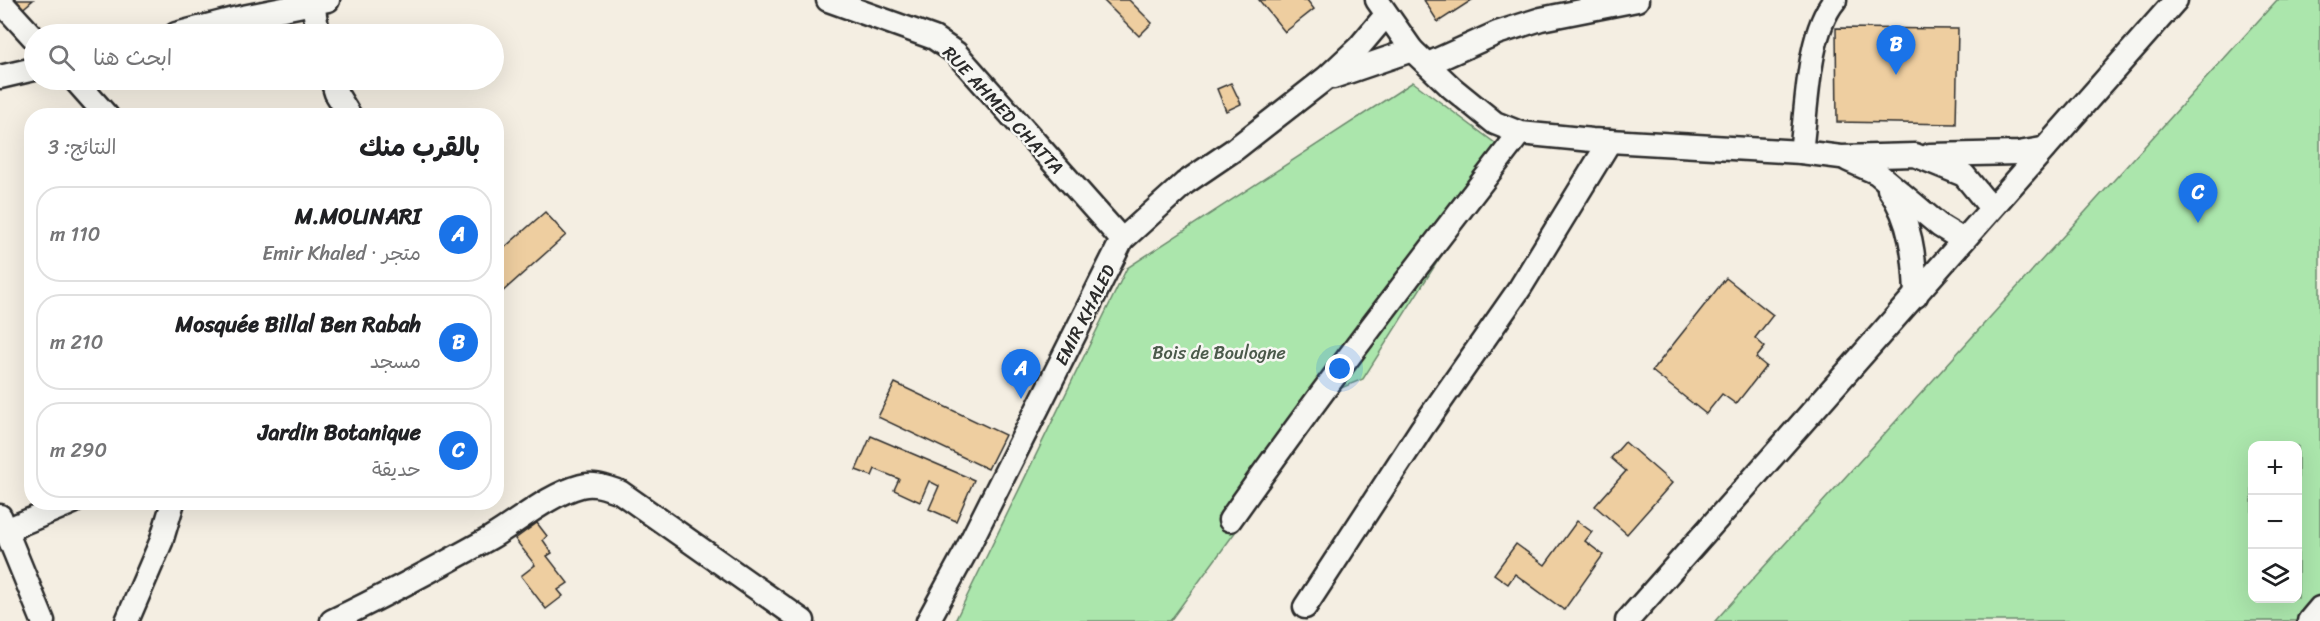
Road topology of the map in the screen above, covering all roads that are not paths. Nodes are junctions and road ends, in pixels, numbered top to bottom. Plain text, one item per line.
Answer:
1 (828, 0) edge
2 (1636, 0) edge
3 (1835, 0) edge
4 (2176, 0) edge
5 (321, 2) edge
6 (12, 6) edge
7 (1382, 8) edge
8 (24, 24) edge
9 (215, 24) edge
10 (319, 24) edge
11 (1420, 57) junction
12 (24, 71) edge
13 (0, 77) edge
14 (1326, 78) junction
15 (84, 90) edge
16 (335, 90) edge
17 (99, 108) edge
18 (345, 108) edge
19 (1520, 133) junction
20 (1610, 141) junction
21 (2042, 149) junction
22 (1802, 152) junction
23 (1915, 155) junction
24 (1841, 157) junction
25 (1877, 173) junction
26 (1991, 207) junction
27 (1122, 240) junction
28 (1963, 240) junction
29 (1916, 296) junction
30 (46, 510) edge
31 (171, 510) edge
32 (1230, 520) dead end
33 (3, 523) edge
34 (1305, 607) dead end
35 (2320, 608) edge
36 (43, 621) edge
37 (127, 621) edge
38 (333, 621) edge
39 (803, 621) edge
40 (928, 621) edge
41 (1627, 621) edge
42 (2309, 621) edge

1 - 27 street, RUE AHMED CHATTA
2 - 11 street
3 - 22 street
4 - 21 street
5 - 9 street
5 - 10 street
6 - 8 street
7 - 11 street
7 - 14 street
11 - 14 street
11 - 19 street
12 - 13 street
14 - 27 street, EMIR KHALED
15 - 17 street
16 - 18 street
19 - 20 street
19 - 32 street
20 - 22 street
20 - 34 street
21 - 23 street
21 - 26 street
22 - 24 street
23 - 24 street
23 - 26 street
24 - 25 street
25 - 28 street
25 - 29 street
26 - 28 street
27 - 40 street, EMIR KHALED
28 - 29 street
29 - 41 street
30 - 33 street
31 - 37 street
33 - 36 street
35 - 42 street
38 - 39 street

